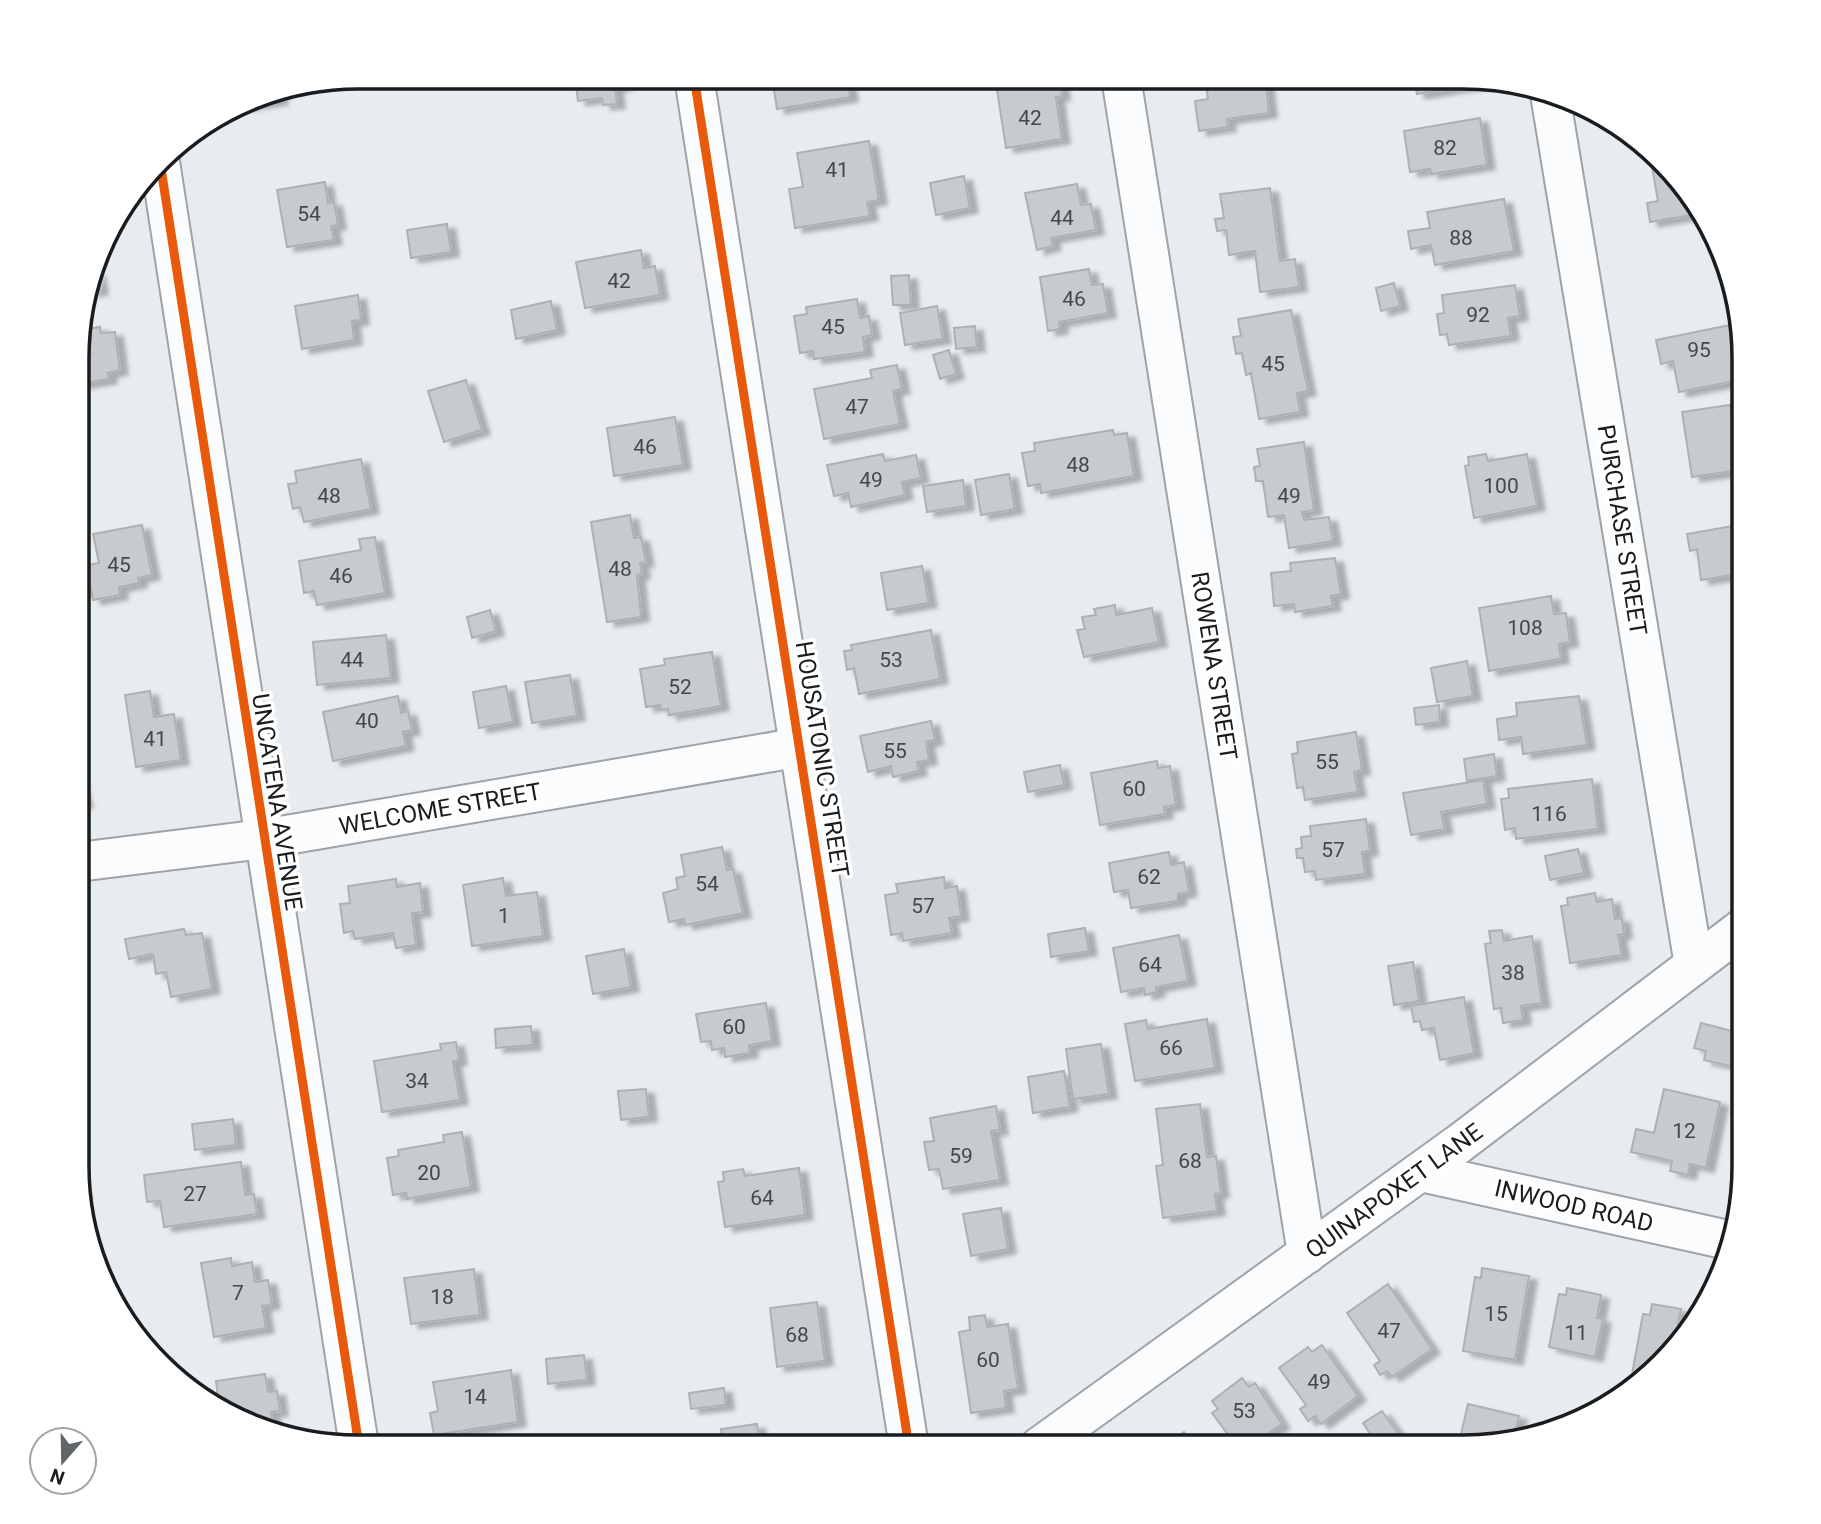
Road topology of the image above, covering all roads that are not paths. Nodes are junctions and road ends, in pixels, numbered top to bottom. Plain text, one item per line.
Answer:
1 (696, 89) edge
2 (1123, 89) edge
3 (1552, 105) edge
4 (162, 175) edge
5 (801, 747) junction
6 (263, 839) junction
7 (89, 861) edge
8 (1732, 936) edge
9 (1694, 965) junction
10 (1420, 1172) junction
11 (1722, 1239) edge
12 (1307, 1254) junction
13 (357, 1435) edge
14 (907, 1435) edge
15 (1056, 1435) edge

1 - 5 street, HOUSATONIC STREET
2 - 12 street, ROWENA STREET
3 - 9 street, PURCHASE STREET
4 - 6 street, UNCATENA AVENUE
5 - 6 street, WELCOME STREET
5 - 14 street, HOUSATONIC STREET
6 - 7 street, WELCOME STREET
6 - 13 street, UNCATENA AVENUE
8 - 9 street, QUINAPOXET LANE
9 - 10 street, QUINAPOXET LANE
10 - 11 street, INWOOD ROAD
10 - 12 street, QUINAPOXET LANE
12 - 15 street, QUINAPOXET LANE

